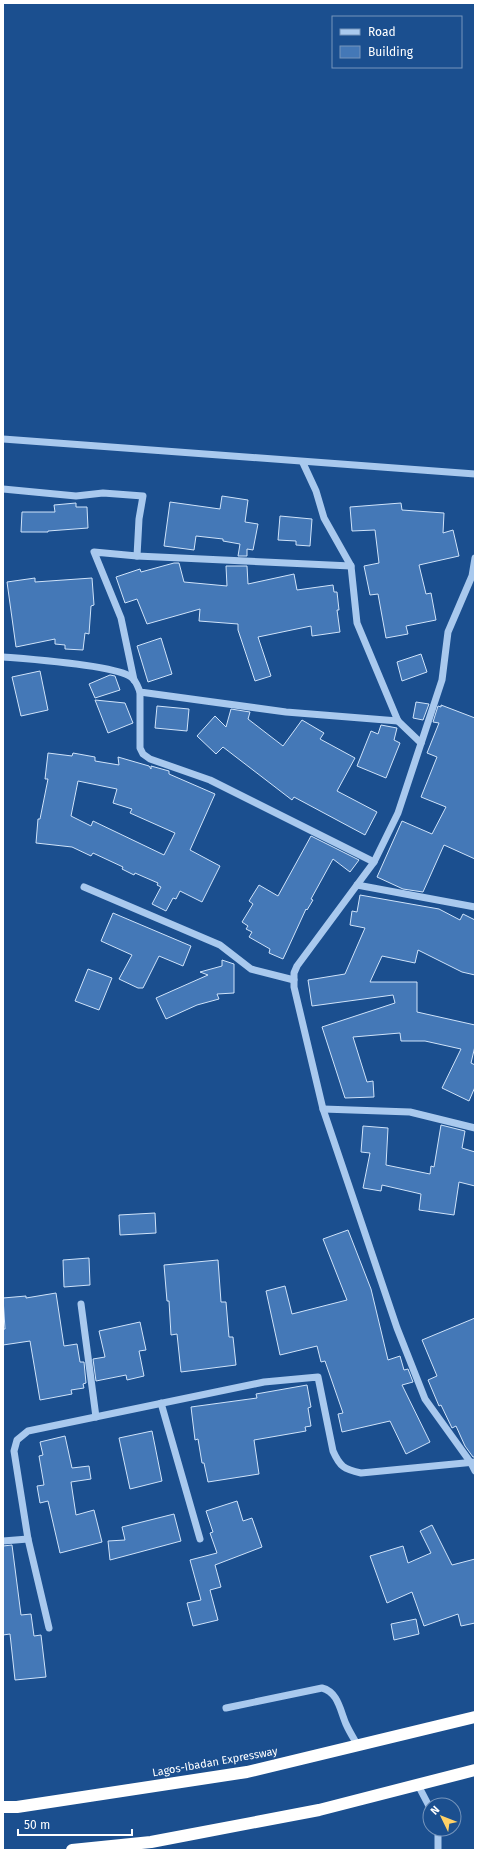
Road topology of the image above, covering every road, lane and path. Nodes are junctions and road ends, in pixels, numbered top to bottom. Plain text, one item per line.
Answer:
1 (3, 439) edge
2 (304, 462) junction
3 (475, 474) edge
4 (3, 489) edge
5 (138, 556) junction
6 (475, 558) edge
7 (350, 566) junction
8 (3, 657) edge
9 (134, 680) junction
10 (140, 692) junction
11 (398, 721) junction
12 (421, 743) junction
13 (374, 862) junction
14 (357, 885) junction
15 (84, 887) dead end
16 (475, 907) edge
17 (294, 980) junction
18 (323, 1109) junction
19 (475, 1128) edge
20 (81, 1304) dead end
21 (161, 1403) junction
22 (96, 1416) junction
23 (473, 1462) edge
24 (475, 1471) edge
25 (28, 1539) junction
26 (200, 1539) dead end
27 (3, 1540) edge
28 (49, 1628) dead end
29 (226, 1708) dead end
30 (475, 1716) edge
31 (358, 1746) junction
32 (475, 1770) edge
33 (418, 1785) junction
34 (424, 1797) edge
35 (3, 1807) edge
36 (438, 1837) edge
37 (72, 1850) edge
38 (438, 1850) edge

1 - 2 street
2 - 3 street
2 - 7 street
4 - 5 street
5 - 7 street
5 - 9 street
6 - 12 street
7 - 11 street
8 - 9 street
9 - 10 street
10 - 11 street
10 - 13 street
11 - 12 street
12 - 13 street
13 - 14 street
14 - 16 street
14 - 17 street
15 - 17 street
17 - 18 street
18 - 19 street
18 - 23 street
20 - 22 street
21 - 22 street
21 - 23 street
21 - 26 street
22 - 25 street
23 - 24 street
25 - 27 street
25 - 28 street
29 - 31 street
30 - 31 highway, Lagos-Ibadan Expressway
31 - 35 highway, Lagos-Ibadan Expressway
32 - 33 highway
33 - 34 street
33 - 37 highway
36 - 38 street

